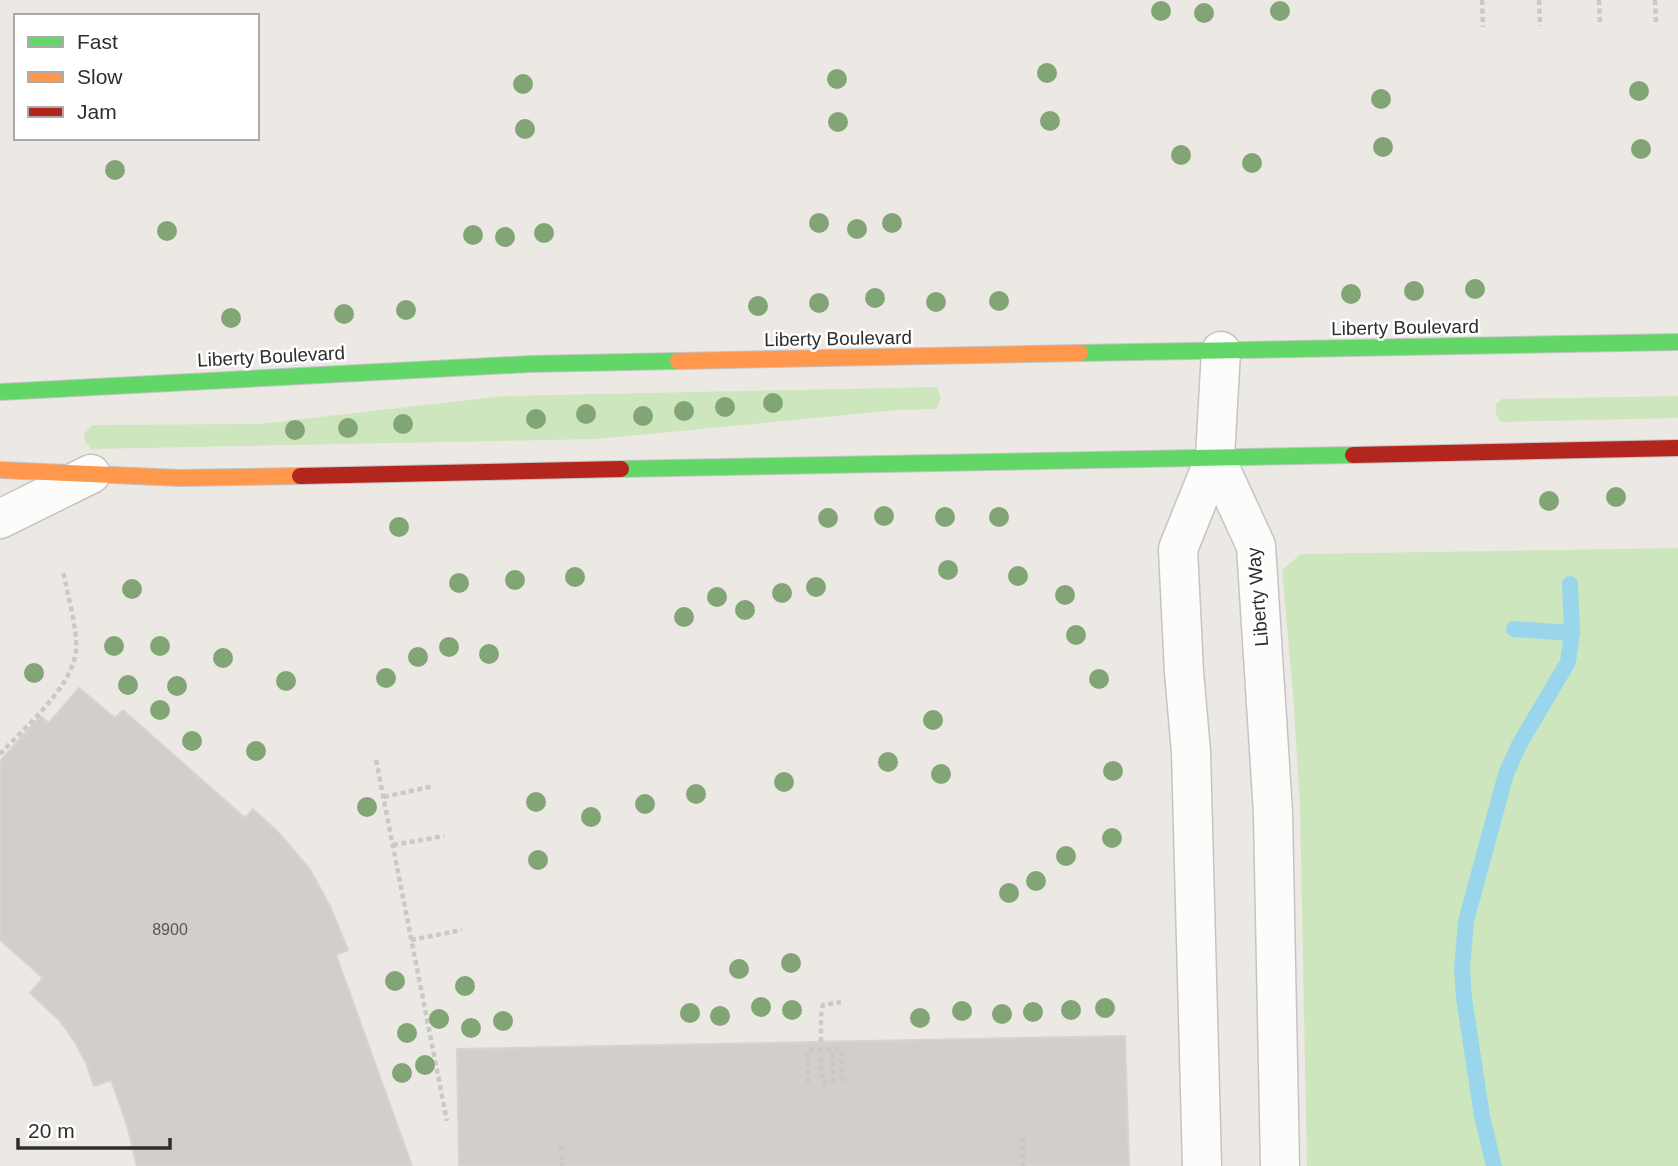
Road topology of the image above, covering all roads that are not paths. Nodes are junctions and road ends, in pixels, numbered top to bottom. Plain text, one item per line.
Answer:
1 (1678, 342) edge
2 (1221, 351) junction
3 (0, 392) edge
4 (1678, 448) edge
5 (1215, 457) junction
6 (0, 470) edge
7 (91, 474) junction
8 (0, 519) edge
9 (1202, 1166) edge
10 (1280, 1166) edge

1 - 2 street, Liberty Boulevard
2 - 3 street, Liberty Boulevard
2 - 5 street
4 - 5 street
5 - 7 street
5 - 9 street
5 - 10 street, Liberty Way
6 - 7 street
7 - 8 street

